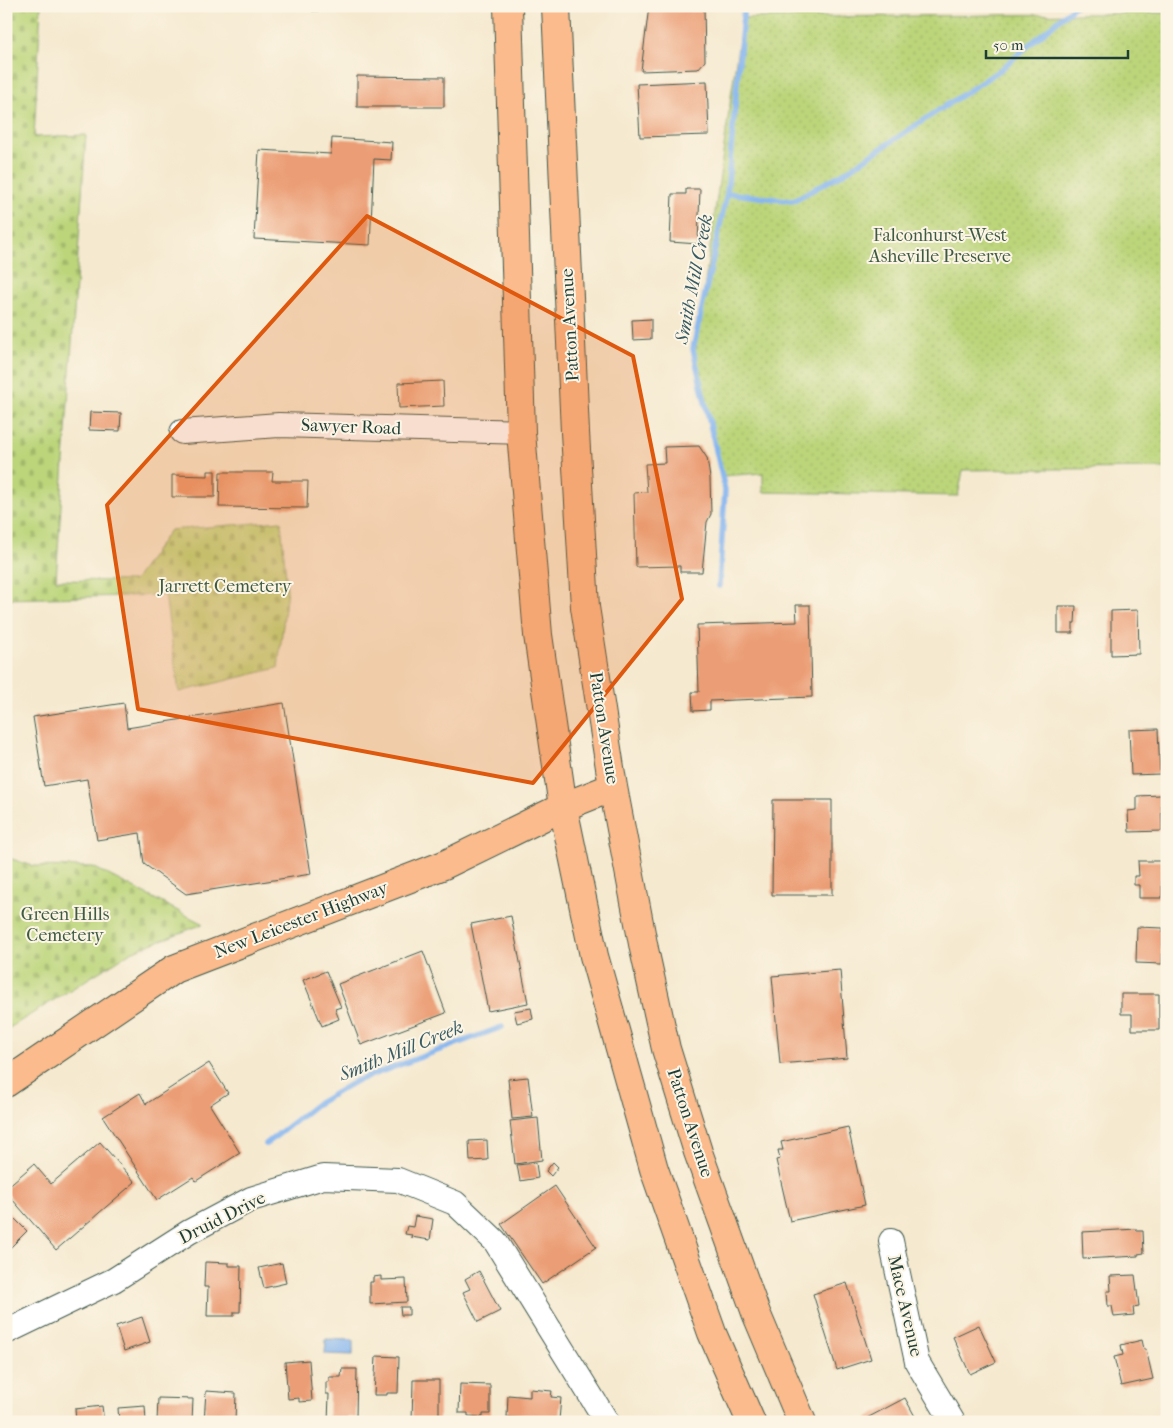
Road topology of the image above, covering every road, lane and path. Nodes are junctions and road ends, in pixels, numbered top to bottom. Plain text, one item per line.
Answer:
1 (508, 6) edge
2 (556, 6) edge
3 (182, 432) dead end
4 (521, 432) junction
5 (613, 787) junction
6 (563, 807) junction
7 (6, 1083) edge
8 (891, 1241) dead end
9 (6, 1332) edge
10 (607, 1422) edge
11 (750, 1422) edge
12 (802, 1422) edge
13 (953, 1422) edge

1 - 4 main road
2 - 5 main road, Patton Avenue
3 - 4 street, Sawyer Road
4 - 6 main road
5 - 6 main road, New Leicester Highway
5 - 12 main road, Patton Avenue
6 - 7 main road, New Leicester Highway
6 - 11 main road
8 - 13 street, Mace Avenue
9 - 10 street, Druid Drive

